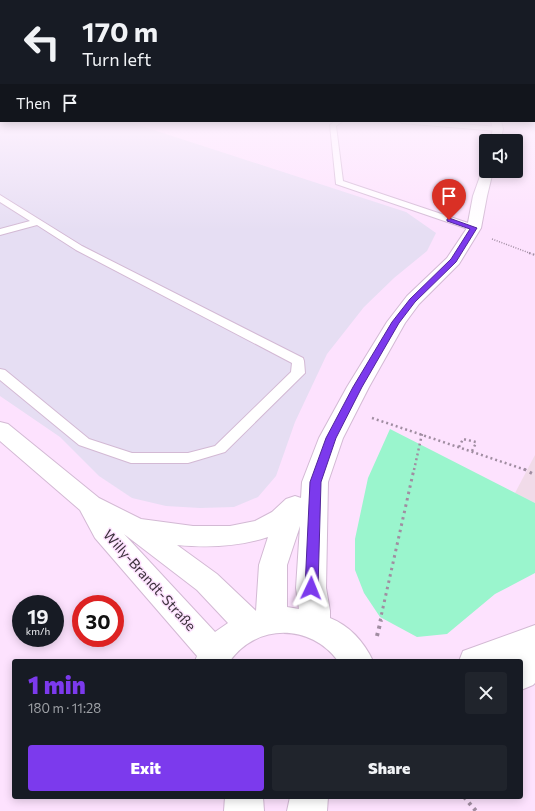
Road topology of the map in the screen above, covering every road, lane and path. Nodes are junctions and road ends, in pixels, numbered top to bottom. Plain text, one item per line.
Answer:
1 (336, 155) edge
2 (485, 178) edge
3 (0, 198) edge
4 (38, 222) junction
5 (0, 232) edge
6 (481, 233) junction
7 (535, 255) edge
8 (0, 373) edge
9 (372, 418) dead end
10 (0, 429) edge
11 (422, 434) junction
12 (459, 447) junction
13 (472, 451) junction
14 (535, 476) edge
15 (315, 482) junction
16 (90, 504) junction
17 (295, 505) junction
18 (135, 528) junction
19 (261, 623) junction
20 (314, 624) junction
21 (377, 638) dead end
22 (535, 639) edge
23 (213, 657) edge
24 (356, 659) edge
25 (480, 659) edge
26 (535, 660) edge
27 (523, 673) edge
28 (244, 799) edge
29 (309, 799) edge
30 (466, 799) edge
31 (244, 811) edge
32 (307, 811) edge
33 (476, 811) edge

1 - 6 lane
2 - 6 street
3 - 4 lane
4 - 5 lane
4 - 8 lane
6 - 7 path
6 - 15 street
9 - 11 path
10 - 16 street, Willy-Brandt-Straße
11 - 12 path
11 - 21 path
12 - 13 path
12 - 13 path
13 - 14 path
15 - 17 street
15 - 20 street
16 - 18 street, Willy-Brandt-Straße
16 - 23 street, Willy-Brandt-Straße
17 - 18 street
17 - 19 street
18 - 19 street, Willy-Brandt-Straße
19 - 20 street
19 - 23 street
20 - 24 street
22 - 25 street
26 - 27 street
28 - 31 street
29 - 32 street
30 - 33 path

